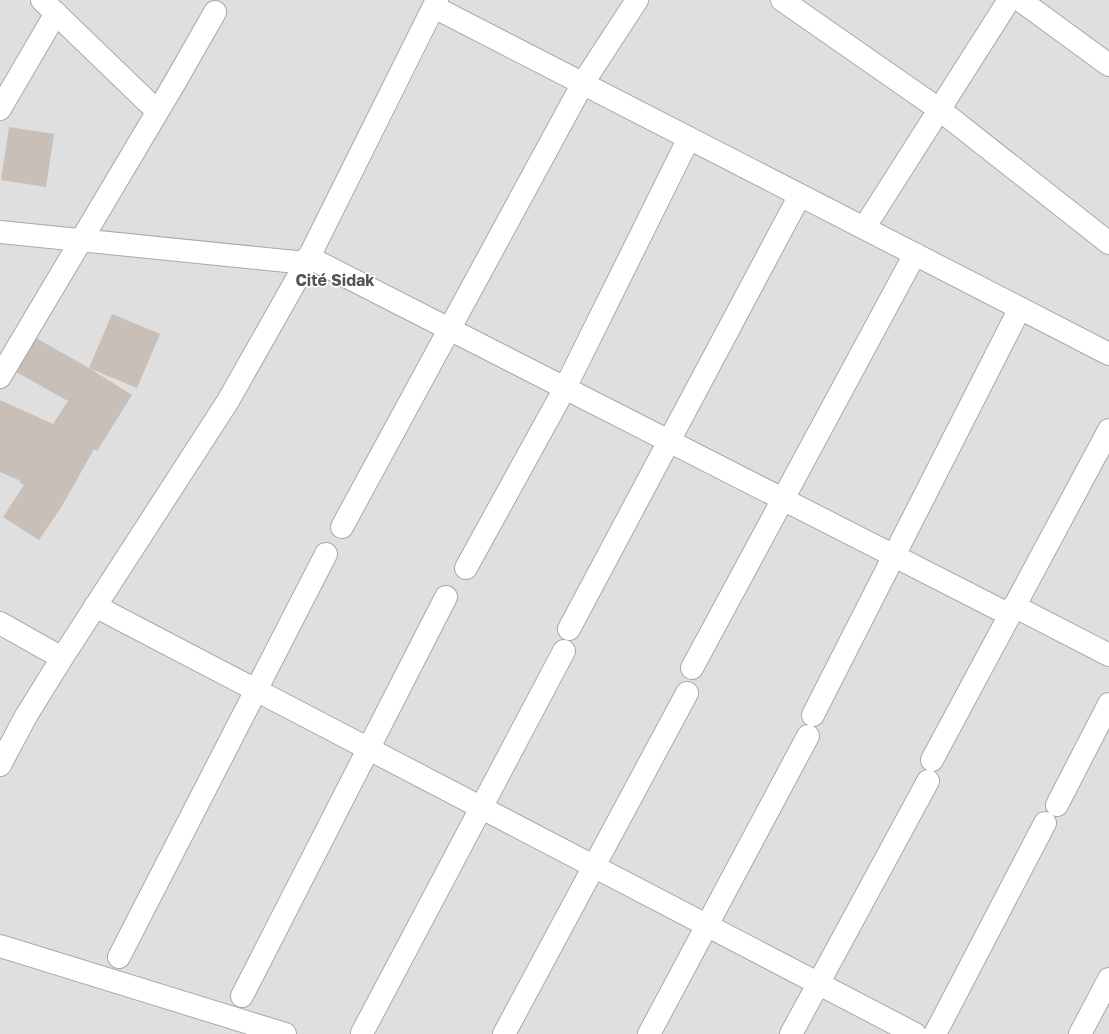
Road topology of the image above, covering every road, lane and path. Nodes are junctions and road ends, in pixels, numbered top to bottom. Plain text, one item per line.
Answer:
1 (637, 0) edge
2 (782, 0) edge
3 (1009, 0) edge
4 (1020, 0) edge
5 (435, 3) edge
6 (49, 7) edge
7 (215, 12) dead end
8 (1109, 65) edge
9 (583, 84) junction
10 (0, 109) edge
11 (940, 110) junction
12 (157, 111) junction
13 (689, 138) junction
14 (800, 195) junction
15 (864, 228) junction
16 (0, 232) edge
17 (81, 240) junction
18 (1109, 243) edge
19 (914, 254) junction
20 (307, 260) junction
21 (1020, 308) junction
22 (449, 329) junction
23 (1109, 354) edge
24 (0, 377) edge
25 (566, 388) junction
26 (1109, 430) edge
27 (669, 441) junction
28 (783, 499) junction
29 (342, 527) dead end
30 (326, 554) dead end
31 (894, 556) junction
32 (466, 568) dead end
33 (446, 597) dead end
34 (96, 606) junction
35 (1012, 611) junction
36 (0, 623) edge
37 (569, 629) dead end
38 (564, 651) dead end
39 (1109, 655) edge
40 (62, 658) junction
41 (692, 668) dead end
42 (256, 690) junction
43 (687, 693) dead end
44 (1109, 704) edge
45 (813, 715) dead end
46 (808, 736) dead end
47 (369, 748) junction
48 (932, 760) dead end
49 (0, 765) edge
50 (928, 781) dead end
51 (1057, 805) dead end
52 (482, 808) junction
53 (1045, 823) dead end
54 (594, 866) junction
55 (707, 925) junction
56 (0, 946) edge
57 (119, 957) dead end
58 (1109, 979) edge
59 (818, 984) junction
60 (242, 996) dead end
61 (230, 1026) edge
62 (362, 1033) edge
63 (285, 1034) edge
64 (504, 1034) edge
65 (649, 1034) edge
66 (791, 1034) edge
67 (915, 1034) edge
68 (935, 1034) edge
69 (1080, 1034) edge

1 - 9 street
2 - 11 street
3 - 11 street
4 - 8 street
5 - 9 street
5 - 20 street
6 - 10 street
6 - 12 street
7 - 12 street
9 - 13 street
9 - 22 street
11 - 15 street
11 - 18 street
12 - 17 street
13 - 14 street
13 - 25 street
14 - 15 street
14 - 27 street
15 - 19 street
16 - 17 street
17 - 20 street
17 - 24 street
19 - 21 street
19 - 28 street
20 - 22 street
20 - 34 street
21 - 23 street
21 - 31 street
22 - 25 street
22 - 29 street
25 - 27 street
25 - 32 street
26 - 35 street
27 - 28 street
27 - 37 street
28 - 31 street
28 - 41 street
30 - 42 street
31 - 35 street
31 - 45 street
33 - 47 street
34 - 40 street
34 - 42 street
35 - 39 street
35 - 48 street
36 - 40 street
38 - 52 street
40 - 49 street
42 - 47 street
42 - 57 street
43 - 54 street
44 - 51 street
46 - 55 street
47 - 52 street
47 - 60 street
50 - 59 street
52 - 54 street
52 - 62 street
53 - 68 street
54 - 55 street
54 - 64 street
55 - 59 street
55 - 65 street
56 - 61 street
58 - 69 street
59 - 66 street
59 - 67 street
61 - 63 street

